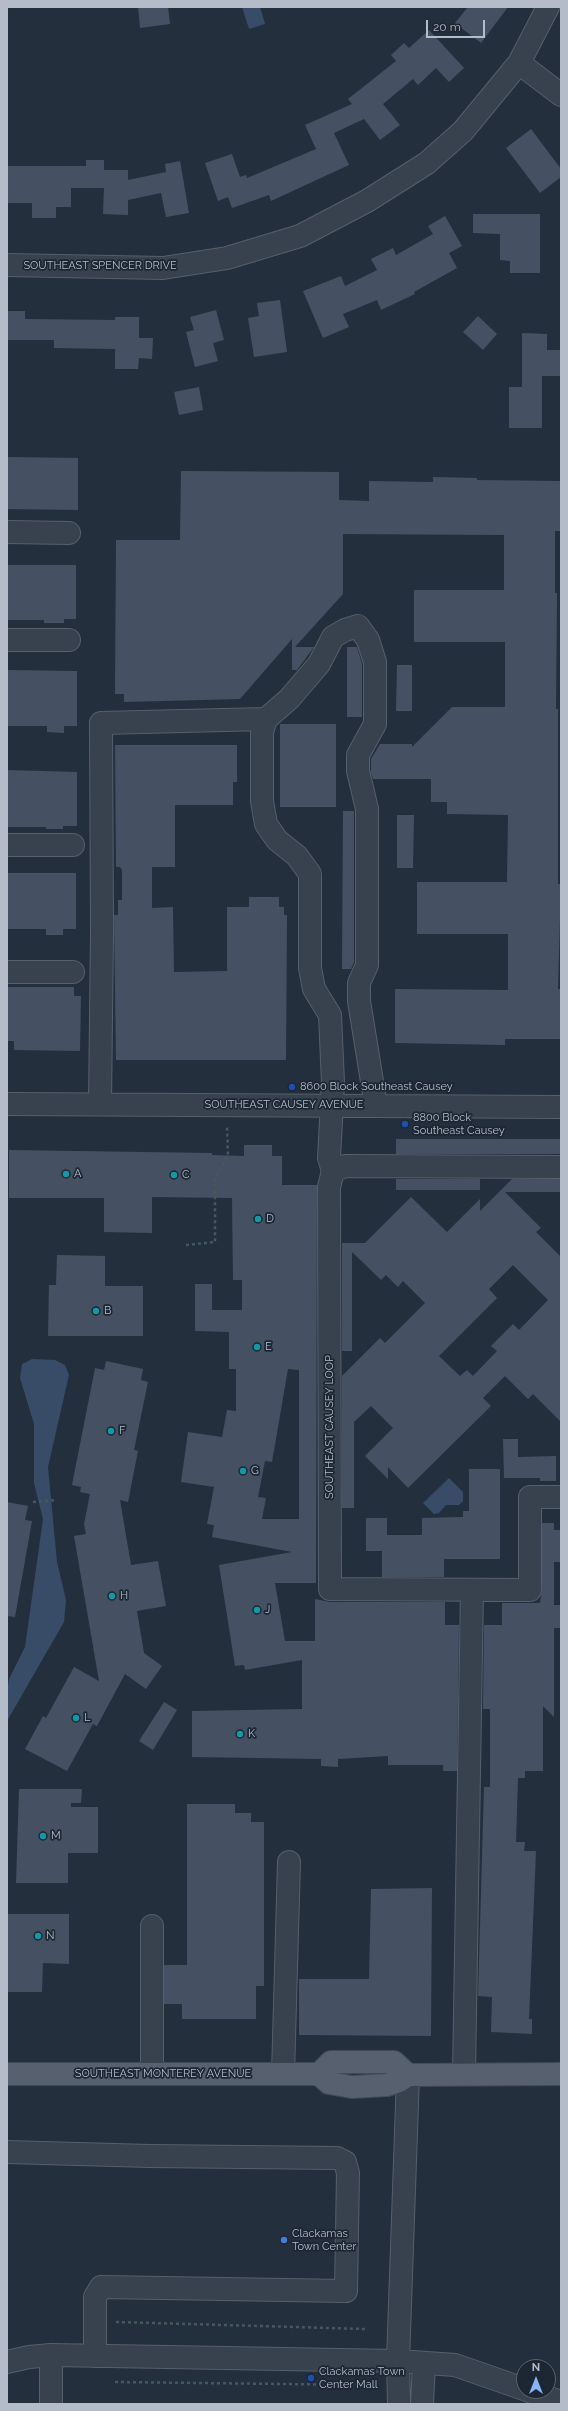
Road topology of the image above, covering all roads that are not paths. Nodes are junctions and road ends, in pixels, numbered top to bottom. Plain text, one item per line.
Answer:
1 (548, 7) edge
2 (519, 63) junction
3 (561, 95) edge
4 (7, 265) edge
5 (7, 532) edge
6 (69, 533) dead end
7 (7, 640) edge
8 (69, 640) dead end
9 (266, 719) junction
10 (7, 845) edge
11 (73, 845) dead end
12 (7, 972) edge
13 (73, 972) dead end
14 (359, 1001) junction
15 (324, 1004) junction
16 (7, 1104) edge
17 (100, 1104) junction
18 (330, 1106) junction
19 (376, 1106) junction
20 (561, 1107) edge
21 (561, 1167) edge
22 (333, 1171) junction
23 (561, 1497) edge
24 (472, 1590) junction
25 (289, 1862) dead end
26 (152, 1926) dead end
27 (464, 2073) junction
28 (7, 2074) edge
29 (152, 2074) junction
30 (283, 2074) junction
31 (561, 2074) edge
32 (408, 2075) junction
33 (7, 2152) edge
34 (51, 2355) junction
35 (95, 2356) junction
36 (398, 2361) junction
37 (7, 2362) edge
38 (424, 2363) junction
39 (516, 2386) edge
40 (50, 2404) edge
41 (399, 2404) edge
42 (422, 2404) edge

1 - 2 street, SOUTHEAST SPENCER DRIVE
2 - 3 street
2 - 4 street, SOUTHEAST SPENCER DRIVE
5 - 6 street
7 - 8 street
9 - 14 street
9 - 15 street
9 - 17 street
10 - 11 street
12 - 13 street
14 - 15 street
14 - 19 street
15 - 18 street
16 - 17 street, SOUTHEAST CAUSEY AVENUE
17 - 18 street, SOUTHEAST CAUSEY AVENUE
18 - 19 street, SOUTHEAST CAUSEY AVENUE
18 - 22 street
19 - 20 street, SOUTHEAST CAUSEY AVENUE
21 - 22 street
22 - 24 street, SOUTHEAST CAUSEY LOOP
23 - 24 street, SOUTHEAST CAUSEY LOOP
24 - 27 street
25 - 30 street
26 - 29 street
27 - 31 main road
27 - 32 main road
28 - 29 main road, SOUTHEAST MONTEREY AVENUE
29 - 30 main road, SOUTHEAST MONTEREY AVENUE
30 - 32 main road, SOUTHEAST MONTEREY AVENUE
32 - 36 street
33 - 35 street
34 - 35 street
34 - 37 street
34 - 40 street
35 - 36 street
36 - 38 street
36 - 41 street
38 - 39 street
38 - 42 street

